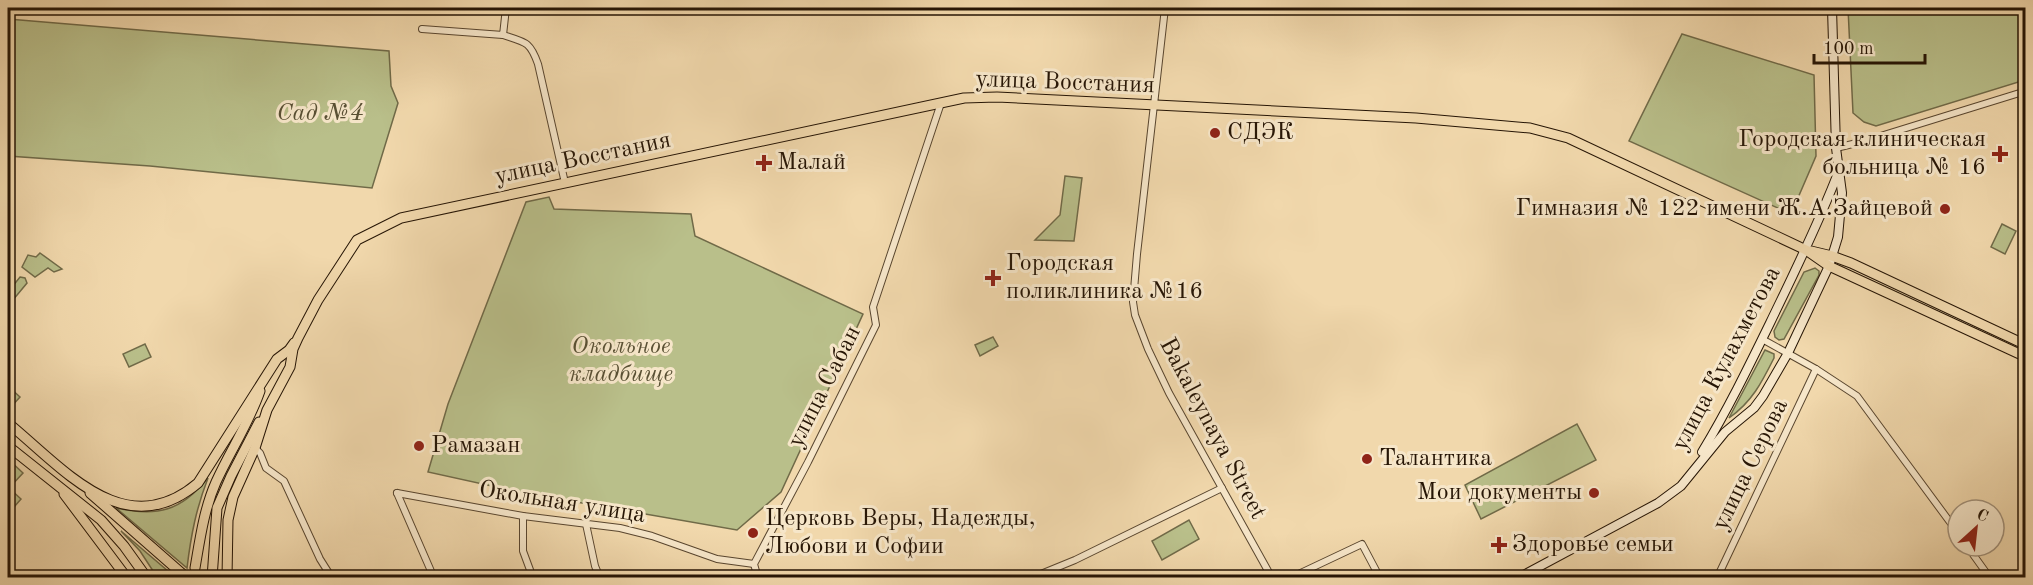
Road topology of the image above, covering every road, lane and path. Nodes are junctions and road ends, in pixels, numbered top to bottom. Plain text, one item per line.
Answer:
1 (506, 8) edge
2 (1165, 8) edge
3 (1832, 8) edge
4 (422, 29) dead end
5 (503, 35) junction
6 (2025, 91) edge
7 (941, 103) junction
8 (1155, 105) junction
9 (1836, 147) junction
10 (1839, 170) junction
11 (565, 183) junction
12 (1806, 250) junction
13 (1832, 256) junction
14 (1829, 266) junction
15 (298, 339) junction
16 (1762, 339) junction
17 (2025, 345) edge
18 (1788, 353) junction
19 (2025, 357) edge
20 (1816, 369) junction
21 (263, 383) junction
22 (267, 410) junction
23 (8, 423) edge
24 (8, 446) edge
25 (255, 448) junction
26 (72, 478) junction
27 (55, 483) junction
28 (1681, 486) junction
29 (1222, 488) junction
30 (523, 516) junction
31 (1946, 517) edge
32 (586, 525) junction
33 (1976, 558) edge
34 (754, 564) junction
35 (195, 568) tunnel mouth
36 (124, 573) edge
37 (147, 578) edge
38 (187, 578) edge
39 (212, 578) edge
40 (227, 578) edge
41 (332, 578) edge
42 (434, 578) edge
43 (534, 578) edge
44 (600, 578) edge
45 (758, 578) edge
46 (1031, 578) edge
47 (1272, 578) edge
48 (1290, 578) edge
49 (1380, 578) edge
50 (1518, 578) edge
51 (1717, 578) edge
52 (1990, 578) edge

1 - 5 street
2 - 8 street, Bakaleynaya Street
3 - 9 main road
4 - 5 street
5 - 11 street
6 - 9 street
7 - 8 main road, улица Восстания
7 - 11 main road, улица Восстания
7 - 34 street, улица Сабан
8 - 12 main road, улица Восстания
8 - 29 street, Bakaleynaya Street
9 - 10 main road
10 - 12 main road, улица Кулахметова
10 - 13 main road
11 - 15 main road, улица Восстания
12 - 13 main road, улица Восстания
12 - 14 main road, улица Восстания
12 - 16 main road, улица Кулахметова
13 - 14 main road
13 - 17 main road, улица Восстания
14 - 18 main road, улица Кулахметова
14 - 19 main road, улица Восстания
15 - 21 main road, улица Восстания
15 - 22 main road, улица Восстания
16 - 18 street
16 - 28 main road, улица Кулахметова
18 - 20 street
18 - 28 main road, улица Кулахметова
20 - 31 street
20 - 51 street, улица Серова
21 - 26 main road
21 - 35 main road
22 - 25 main road, улица Восстания
22 - 39 main road
23 - 26 main road
24 - 27 main road
25 - 40 main road, улица Восстания
25 - 41 street
26 - 38 main road
27 - 36 main road
27 - 37 main road
28 - 50 main road, улица Кулахметова
29 - 46 street
29 - 47 street, Bakaleynaya Street
30 - 32 street, Окольная улица
30 - 42 street, Окольная улица
30 - 43 street
32 - 34 street, Окольная улица
32 - 44 street
33 - 52 street
34 - 45 street
48 - 49 street

